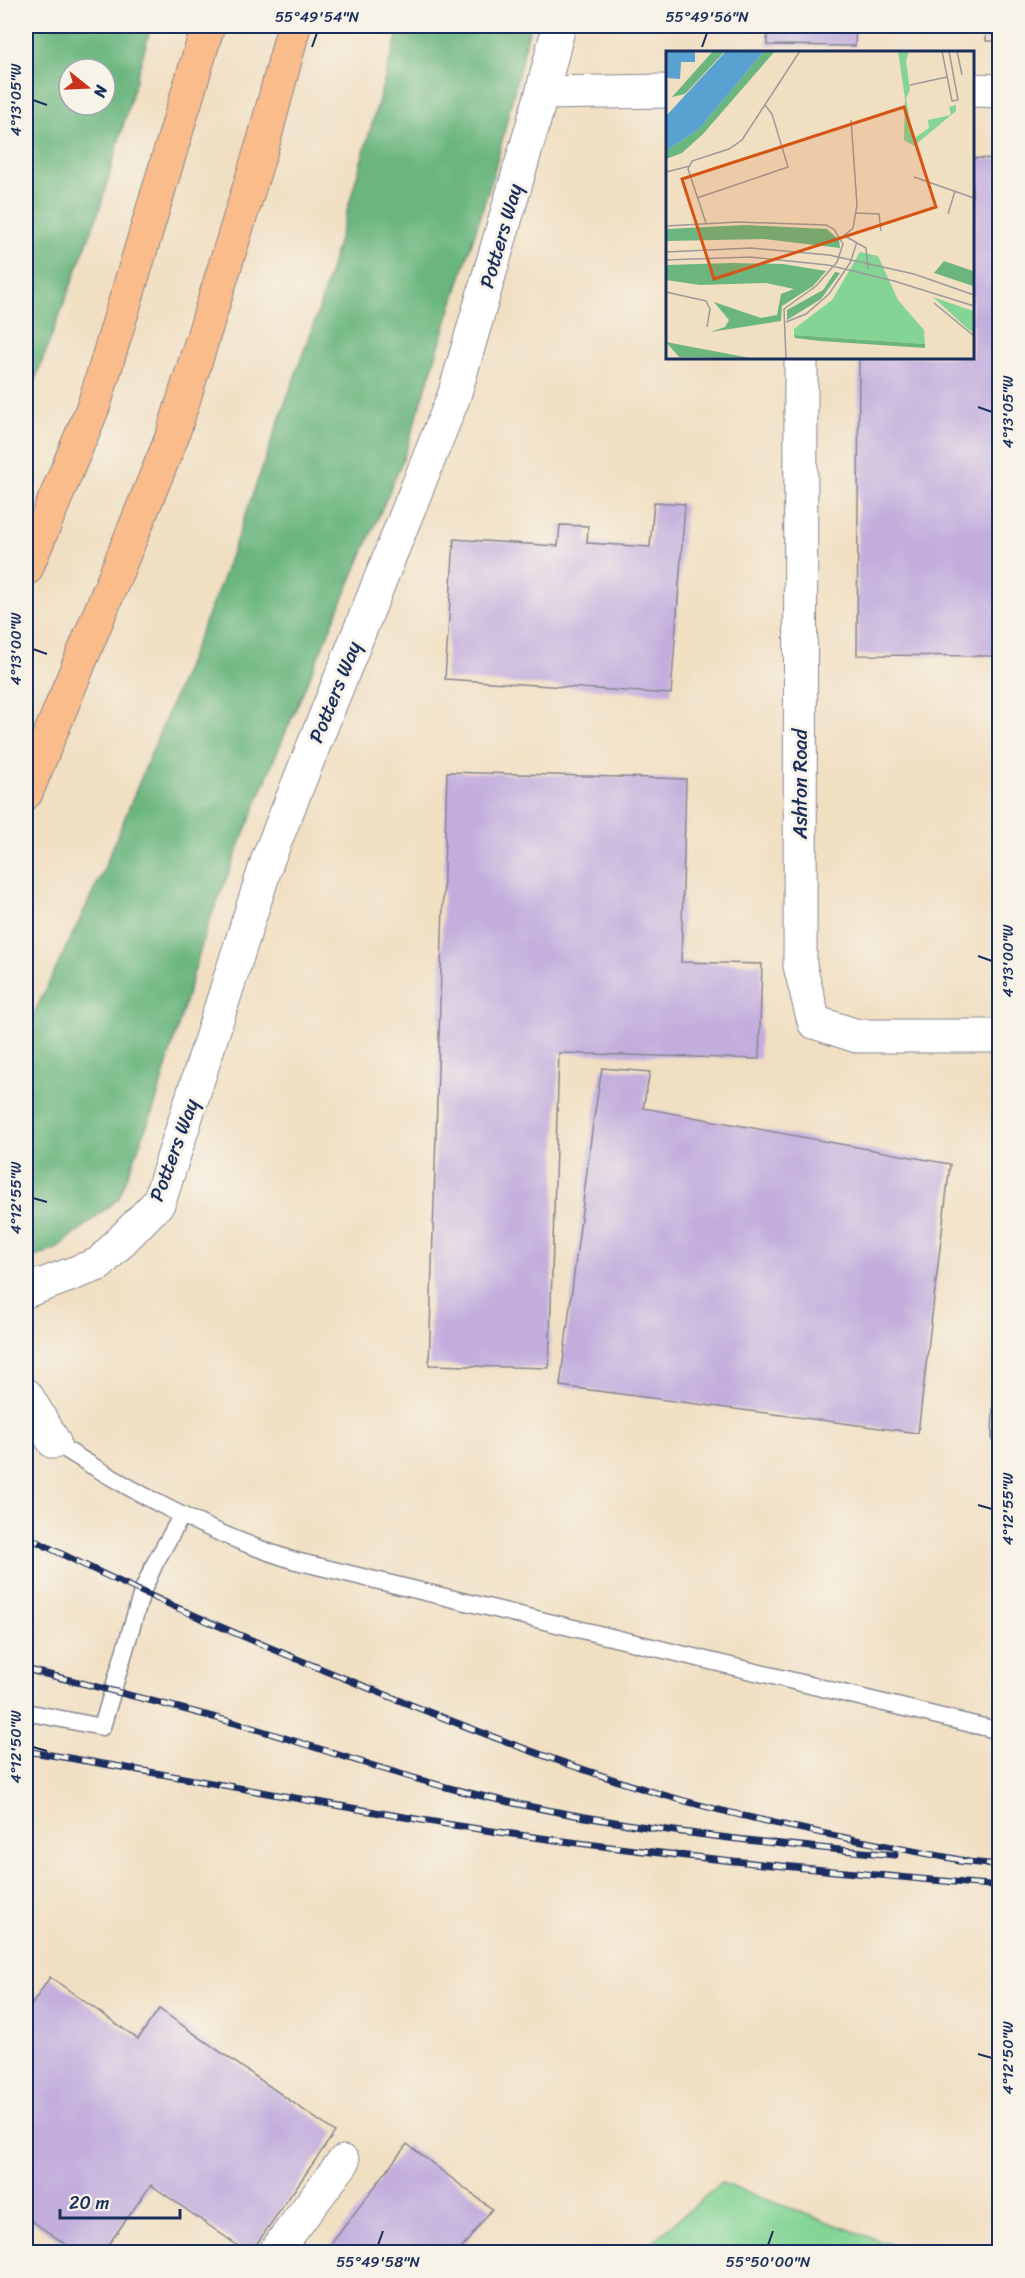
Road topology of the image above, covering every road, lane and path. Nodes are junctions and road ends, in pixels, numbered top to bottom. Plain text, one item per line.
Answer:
1 (208, 26) edge
2 (294, 26) edge
3 (559, 26) edge
4 (974, 90) edge
5 (666, 91) edge
6 (999, 91) edge
7 (542, 93) junction
8 (801, 358) edge
9 (26, 569) edge
10 (26, 793) edge
11 (999, 1036) edge
12 (26, 1291) edge
13 (26, 1395) edge
14 (54, 1442) joint
15 (182, 1515) junction
16 (26, 1712) edge
17 (999, 1731) edge
18 (343, 2162) dead end
19 (275, 2253) edge

1 - 9 highway
2 - 10 highway
3 - 7 street, Potters Way
4 - 6 street
5 - 7 street
7 - 12 street, Potters Way
8 - 11 street, Ashton Road
13 - 14 street
14 - 15 lane
15 - 16 lane
15 - 17 lane
18 - 19 street

